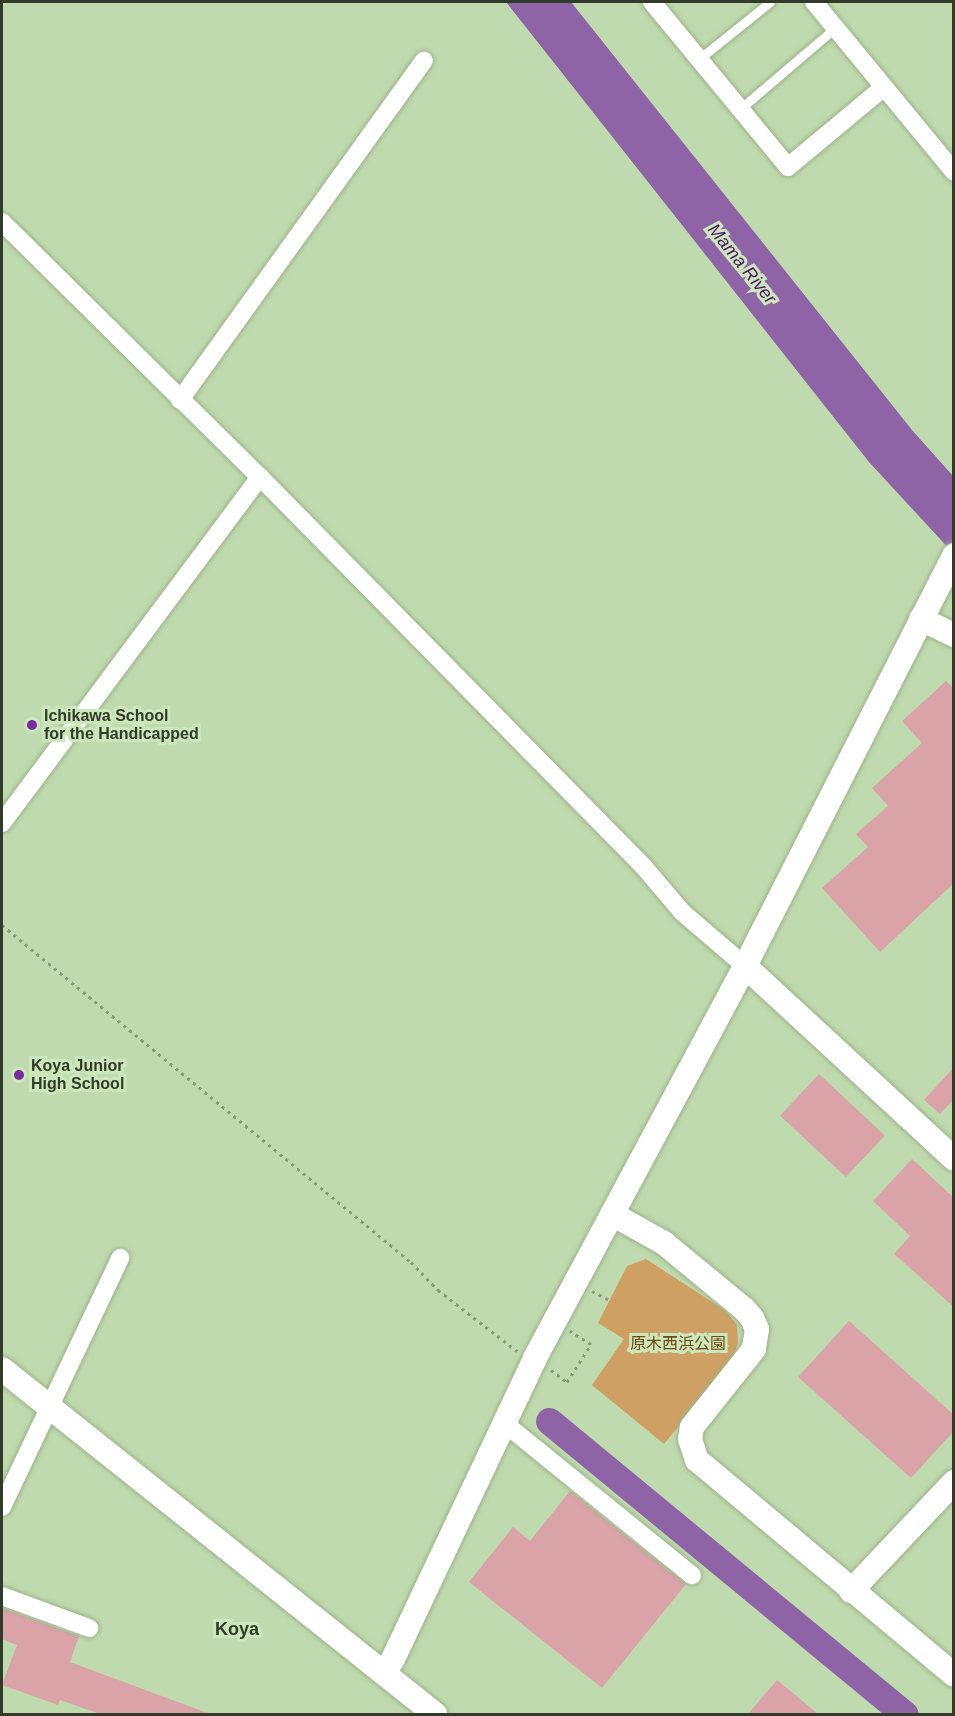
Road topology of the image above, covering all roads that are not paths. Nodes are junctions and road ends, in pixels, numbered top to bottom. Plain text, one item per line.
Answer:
1 (770, 2) edge
2 (814, 2) edge
3 (656, 3) edge
4 (835, 28) junction
5 (699, 59) junction
6 (424, 61) dead end
7 (884, 87) junction
8 (740, 109) junction
9 (954, 171) edge
10 (2, 222) edge
11 (180, 400) junction
12 (260, 477) junction
13 (951, 561) edge
14 (921, 619) junction
15 (954, 635) edge
16 (2, 823) edge
17 (745, 966) junction
18 (954, 1159) edge
19 (612, 1214) junction
20 (120, 1258) dead end
21 (2, 1369) edge
22 (48, 1406) junction
23 (504, 1423) junction
24 (954, 1482) edge
25 (2, 1507) edge
26 (692, 1575) dead end
27 (851, 1591) junction
28 (2, 1596) edge
29 (89, 1628) dead end
30 (384, 1673) junction
31 (954, 1675) edge
32 (435, 1714) edge

1 - 5 lane
2 - 4 street
3 - 5 street
4 - 7 street
4 - 8 lane
5 - 8 street
6 - 11 street
7 - 8 street
7 - 9 street
10 - 11 street
11 - 12 street
12 - 16 street
12 - 17 street
13 - 14 street
14 - 15 street
14 - 17 street
17 - 18 street
17 - 19 street
19 - 23 street
19 - 27 street
20 - 22 street
21 - 22 street
22 - 25 street
22 - 30 street
23 - 26 street
23 - 30 street
24 - 27 street
27 - 31 street
28 - 29 street
30 - 32 street

